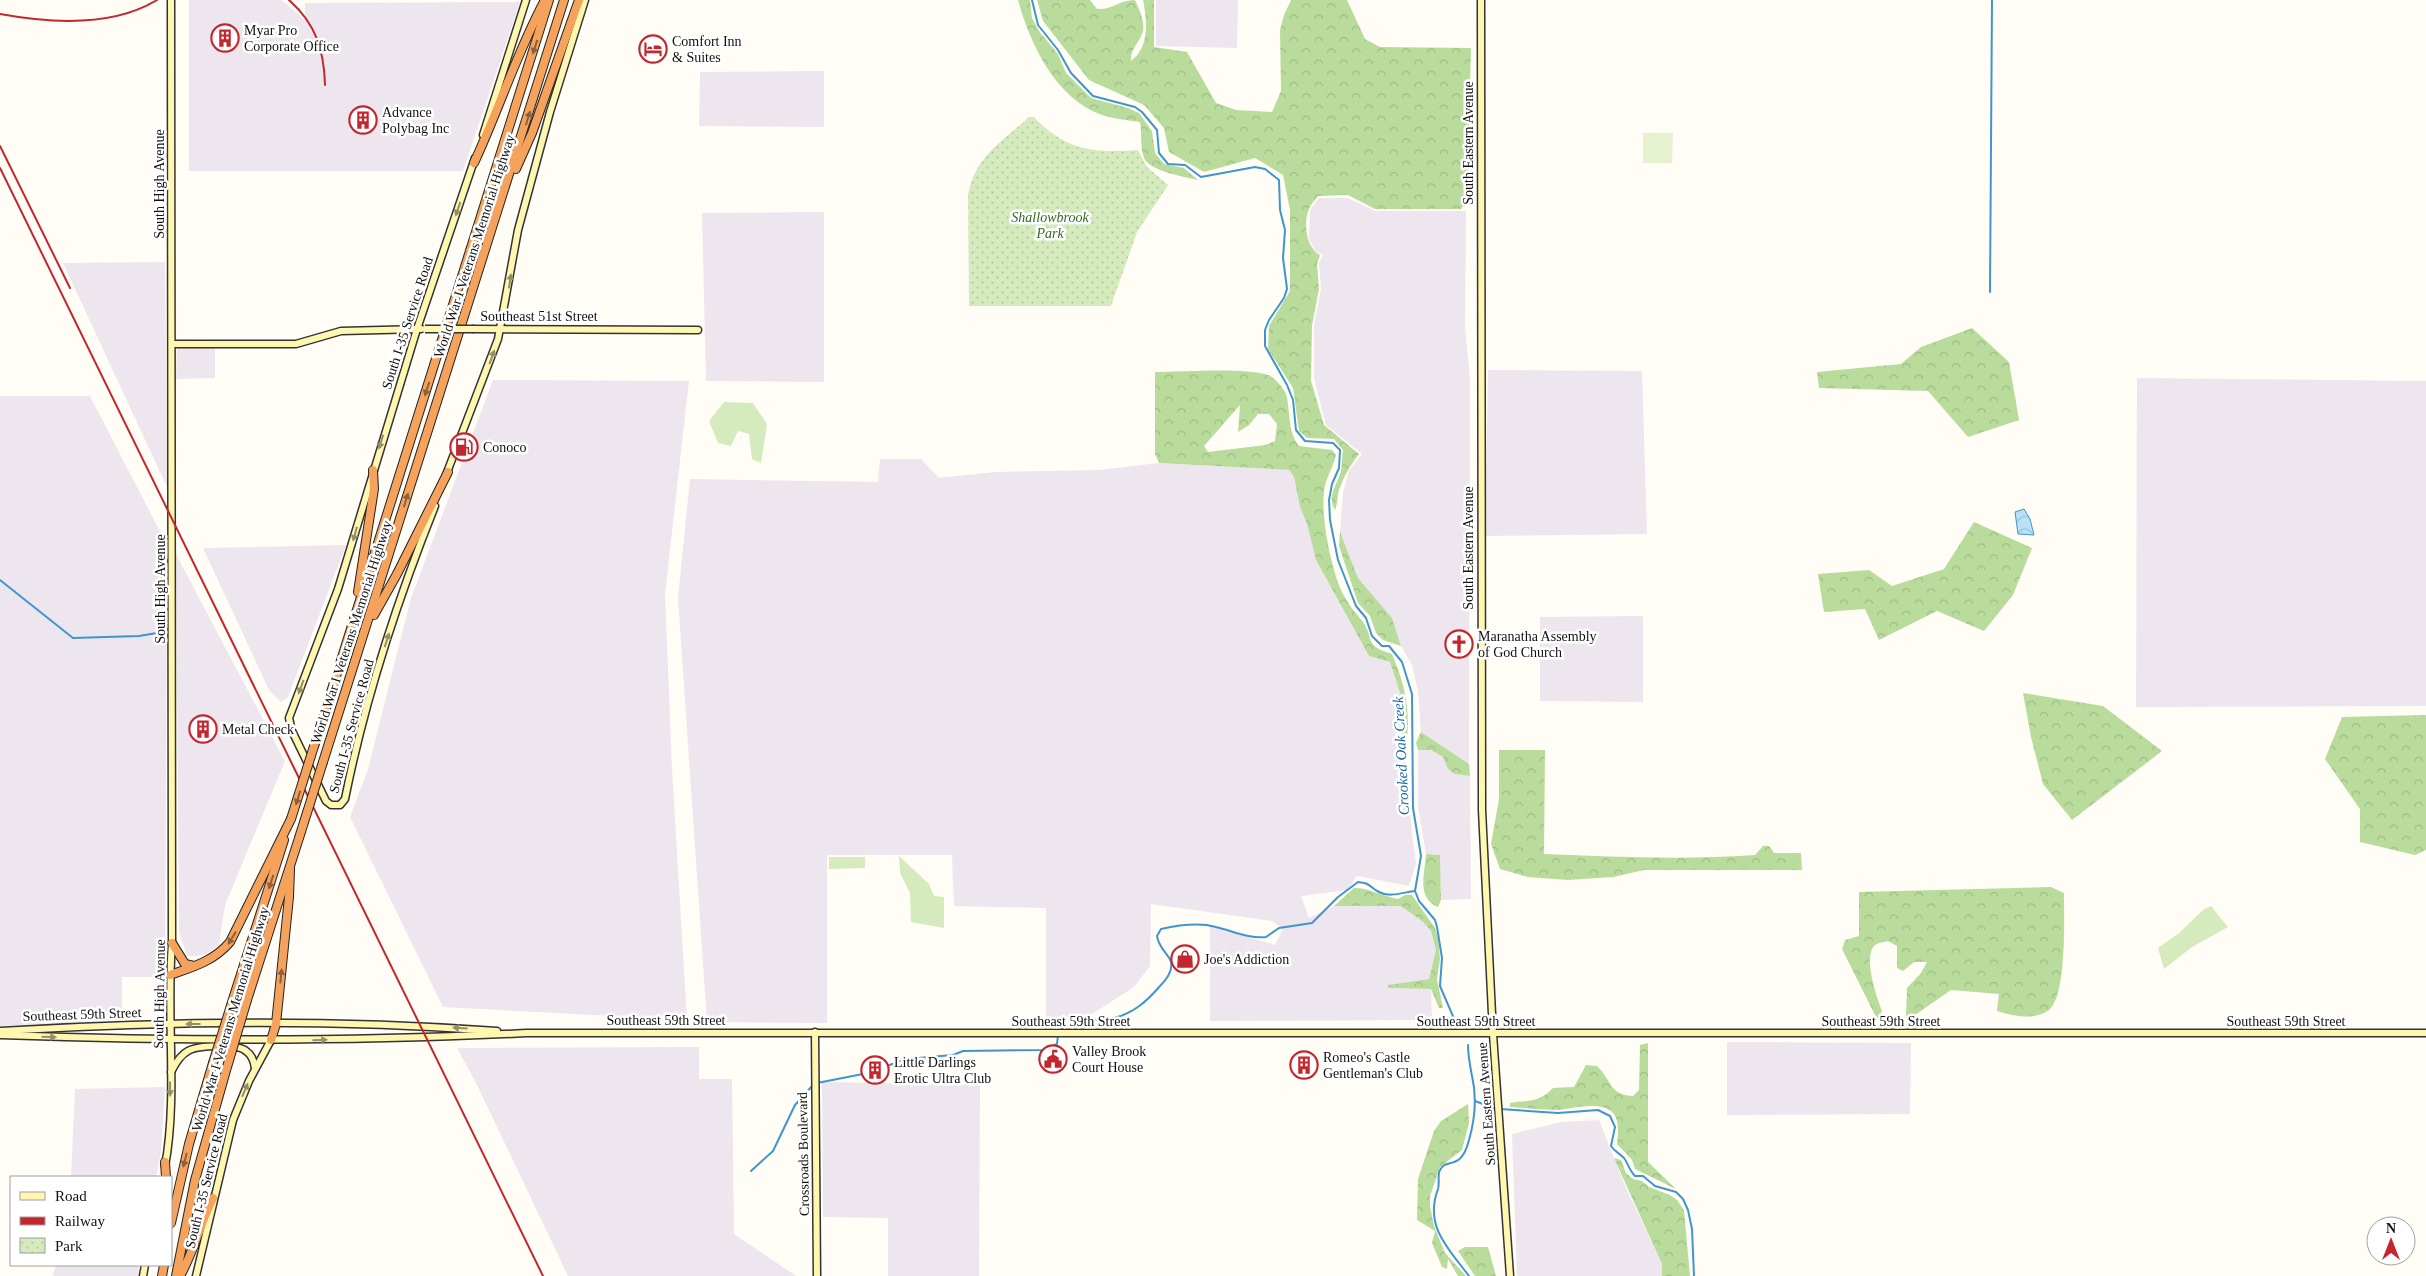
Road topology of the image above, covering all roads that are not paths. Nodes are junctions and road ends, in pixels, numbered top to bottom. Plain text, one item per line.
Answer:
1 (171, 0) edge
2 (526, 0) edge
3 (545, 0) edge
4 (550, 0) edge
5 (564, 0) edge
6 (579, 0) edge
7 (585, 0) edge
8 (1480, 0) edge
9 (474, 163) junction
10 (502, 198) junction
11 (417, 329) junction
12 (501, 329) junction
13 (698, 330) dead end
14 (172, 344) junction
15 (373, 470) junction
16 (448, 472) junction
17 (355, 617) junction
18 (366, 630) junction
19 (291, 819) junction
20 (290, 868) junction
21 (172, 943) junction
22 (195, 966) junction
23 (170, 975) junction
24 (170, 1024) junction
25 (276, 1024) junction
26 (0, 1031) edge
27 (815, 1032) junction
28 (526, 1033) junction
29 (2426, 1033) edge
30 (1493, 1034) junction
31 (0, 1035) edge
32 (170, 1040) junction
33 (271, 1040) junction
34 (255, 1069) junction
35 (170, 1073) junction
36 (166, 1162) junction
37 (162, 1176) edge
38 (166, 1176) edge
39 (213, 1198) junction
40 (172, 1218) edge
41 (176, 1276) edge
42 (180, 1276) edge
43 (196, 1276) edge
44 (816, 1276) edge
45 (1510, 1276) edge

1 - 14 main road, South High Avenue
2 - 9 main road, South I-35 Service Road
3 - 9 highway
4 -> 17 highway, World War I Veterans Memorial Highway
10 -> 5 highway, World War I Veterans Memorial Highway
6 - 10 highway
12 -> 7 main road, South I-35 Service Road
8 - 30 main road, South Eastern Avenue
9 -> 11 main road, South I-35 Service Road
18 -> 10 highway, World War I Veterans Memorial Highway
11 - 12 main road, Southeast 51st Street, bridge
11 - 14 main road, Southeast 51st Street
11 -> 15 main road, South I-35 Service Road
12 - 13 main road, Southeast 51st Street
16 -> 12 main road, South I-35 Service Road
14 - 21 main road, South High Avenue
15 -> 16 main road, South I-35 Service Road
15 - 17 highway
16 - 18 highway
17 -> 19 highway, World War I Veterans Memorial Highway, bridge
18 - 20 highway, World War I Veterans Memorial Highway, bridge
19 -> 22 highway
19 -> 40 highway, World War I Veterans Memorial Highway, bridge
25 -> 20 highway
20 - 41 highway, World War I Veterans Memorial Highway, bridge
21 - 22 highway
21 - 23 main road, South High Avenue
22 - 23 highway
23 - 24 main road, South High Avenue
25 -> 24 main road, Southeast 59th Street
24 - 26 main road, Southeast 59th Street
24 - 32 main road, South High Avenue
28 -> 25 main road, Southeast 59th Street
25 - 33 highway
27 - 28 main road, Southeast 59th Street
27 - 30 main road, Southeast 59th Street
27 - 44 main road, Crossroads Boulevard
33 -> 28 main road, Southeast 59th Street
29 - 30 main road, Southeast 59th Street
30 - 45 main road, South Eastern Avenue
31 -> 32 main road, Southeast 59th Street
32 - 33 main road, Southeast 59th Street
32 - 35 main road, South High Avenue
33 - 34 main road, South I-35 Service Road
34 - 35 main road
39 -> 34 main road, South I-35 Service Road
35 -> 36 main road, South High Avenue
36 - 37 main road, South High Avenue
36 - 38 highway
39 - 42 highway
39 - 43 main road, South I-35 Service Road

